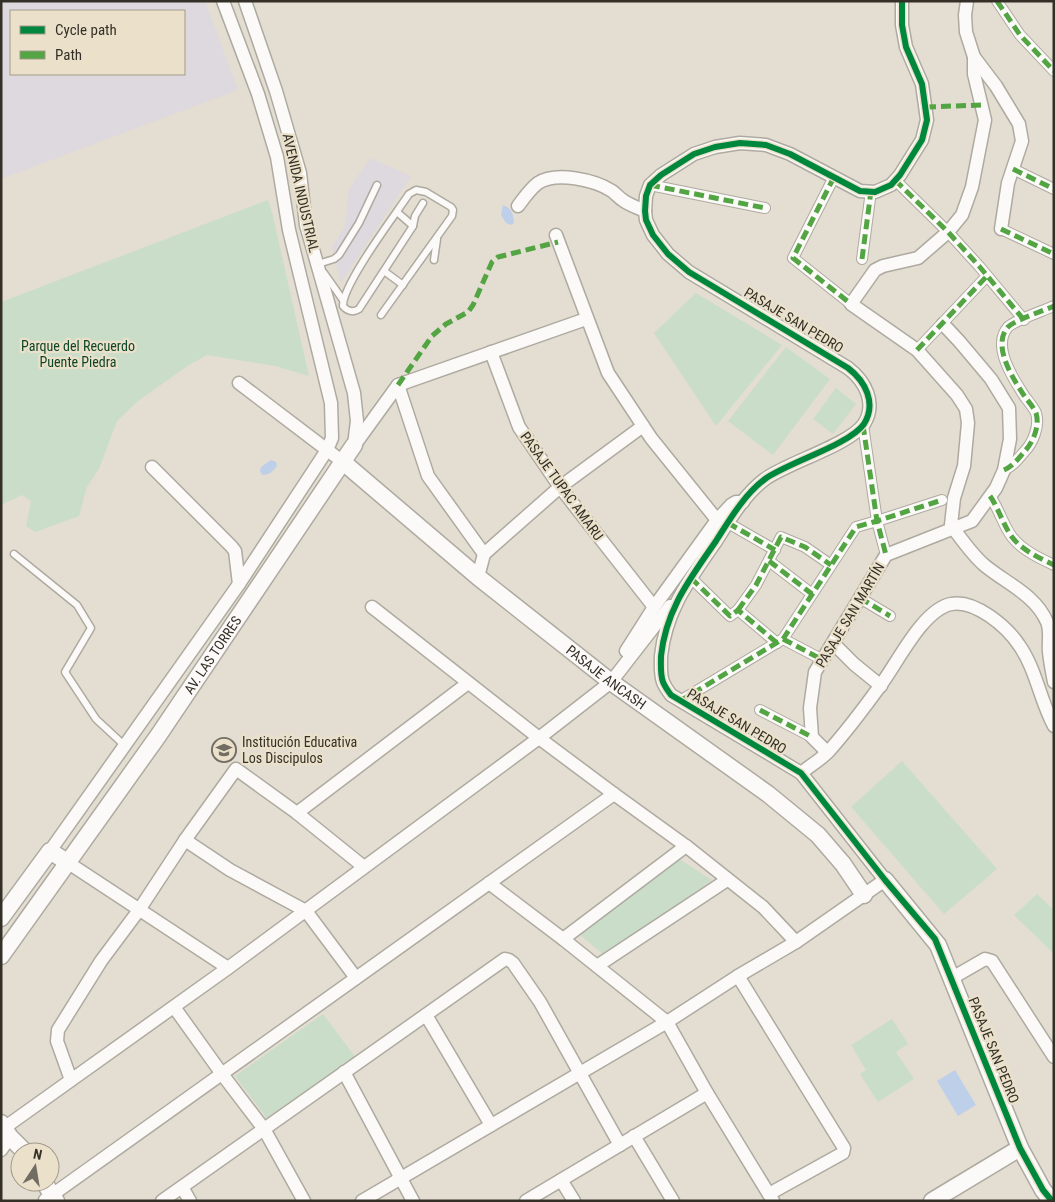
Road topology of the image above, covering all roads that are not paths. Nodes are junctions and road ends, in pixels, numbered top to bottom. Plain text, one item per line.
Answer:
1 (222, 1) edge
2 (245, 1) edge
3 (902, 1) edge
4 (967, 1) edge
5 (998, 1) edge
6 (974, 57) junction
7 (1054, 72) edge
8 (1013, 169) junction
9 (834, 177) junction
10 (895, 180) junction
11 (377, 185) dead end
12 (650, 185) junction
13 (1054, 189) edge
14 (871, 191) junction
15 (423, 203) dead end
16 (518, 206) dead end
17 (765, 208) dead end
18 (645, 211) junction
19 (397, 212) junction
20 (413, 226) junction
21 (1001, 229) joint
22 (948, 232) junction
23 (556, 235) dead end
24 (438, 238) junction
25 (1054, 254) edge
26 (862, 259) dead end
27 (434, 260) dead end
28 (318, 264) junction
29 (384, 271) junction
30 (987, 276) junction
31 (404, 285) junction
32 (344, 300) junction
33 (850, 304) junction
34 (1054, 306) edge
35 (381, 316) dead end
36 (586, 319) junction
37 (1024, 320) junction
38 (943, 324) junction
39 (917, 350) junction
40 (491, 352) junction
41 (239, 383) dead end
42 (398, 385) junction
43 (863, 425) junction
44 (642, 426) junction
45 (354, 445) junction
46 (327, 450) junction
47 (343, 462) junction
48 (152, 467) dead end
49 (1004, 470) junction
50 (560, 487) junction
51 (990, 496) junction
52 (942, 500) dead end
53 (877, 521) junction
54 (722, 522) junction
55 (953, 528) junction
56 (775, 550) junction
57 (14, 554) dead end
58 (484, 554) junction
59 (886, 555) junction
60 (769, 561) junction
61 (831, 564) junction
62 (1054, 565) edge
63 (478, 577) junction
64 (691, 578) junction
65 (239, 584) junction
66 (684, 589) junction
67 (812, 594) junction
68 (860, 598) junction
69 (372, 607) dead end
70 (654, 607) junction
71 (738, 610) junction
72 (890, 616) dead end
73 (780, 641) junction
74 (833, 643) junction
75 (823, 660) junction
76 (611, 682) junction
77 (1054, 682) edge
78 (468, 683) junction
79 (881, 686) junction
80 (680, 701) junction
81 (760, 710) dead end
82 (1054, 726) edge
83 (812, 737) junction
84 (540, 738) junction
85 (124, 745) junction
86 (827, 752) junction
87 (801, 773) junction
88 (614, 794) junction
89 (297, 813) junction
90 (185, 840) junction
91 (686, 846) junction
92 (50, 851) junction
93 (67, 862) junction
94 (364, 867) junction
95 (727, 880) junction
96 (885, 880) junction
97 (489, 883) junction
98 (864, 895) junction
99 (139, 910) junction
100 (306, 911) junction
101 (1, 918) edge
102 (562, 939) junction
103 (796, 942) junction
104 (1, 956) edge
105 (597, 966) junction
106 (228, 968) junction
107 (738, 976) junction
108 (356, 978) junction
109 (952, 978) junction
110 (174, 1007) junction
111 (426, 1015) junction
112 (667, 1022) junction
113 (1054, 1057) edge
114 (344, 1072) junction
115 (222, 1074) junction
116 (579, 1074) junction
117 (71, 1080) junction
118 (706, 1093) junction
119 (491, 1126) junction
120 (264, 1129) junction
121 (4, 1134) edge
122 (634, 1136) junction
123 (620, 1145) junction
124 (1023, 1152) junction
125 (400, 1179) junction
126 (561, 1180) junction
127 (182, 1187) junction
128 (49, 1196) edge
129 (771, 1198) edge
130 (162, 1201) edge
131 (190, 1201) edge
132 (304, 1201) edge
133 (362, 1201) edge
134 (412, 1201) edge
135 (526, 1201) edge
136 (574, 1201) edge
137 (674, 1201) edge
138 (932, 1201) edge
139 (950, 1201) edge
140 (1052, 1201) edge

1 - 46 street
2 - 28 street, AVENIDA INDUSTRIAL
3 - 10 street
4 - 6 street
5 - 7 street
6 - 8 street
6 - 22 street
8 - 13 street
8 - 21 street
9 - 12 street
9 - 14 street
9 - 33 street
10 - 14 street
10 - 22 street
11 - 28 lane
12 - 17 street
12 - 18 street
14 - 26 street
15 - 20 lane
16 - 18 street
18 - 43 street, PASAJE SAN PEDRO
19 - 20 lane
19 - 24 lane
19 - 32 lane
20 - 29 lane
21 - 25 street
22 - 30 street
22 - 33 street
23 - 36 street
24 - 27 lane
24 - 31 lane
28 - 32 lane
28 - 45 street, AVENIDA INDUSTRIAL
29 - 31 lane
29 - 32 lane
30 - 37 street
30 - 38 street
31 - 35 lane
33 - 39 street
34 - 37 street
36 - 40 street
36 - 44 street
37 - 49 street
38 - 39 street
38 - 49 street, PASAJE SAN MARTÍN
39 - 55 street
40 - 42 street
40 - 50 street, PASAJE TUPAC AMARU
41 - 46 street
42 - 45 street
42 - 58 street
43 - 53 street
43 - 54 street
44 - 50 street
44 - 54 street
45 - 47 street, AV. LAS TORRES
46 - 47 street
46 - 65 street, AV. LAS TORRES
47 - 63 street, PASAJE ANCASH
47 - 93 street, AV. LAS TORRES
48 - 65 street
49 - 51 street, PASAJE SAN MARTÍN
50 - 58 street
50 - 70 street, PASAJE TUPAC AMARU
51 - 55 street, PASAJE SAN MARTÍN
51 - 62 street
52 - 53 street
53 - 59 street
53 - 61 street
54 - 56 street
54 - 64 street, PASAJE SAN PEDRO
54 - 70 street
55 - 59 street, PASAJE SAN MARTÍN
55 - 77 street
56 - 60 street
56 - 61 street
57 - 85 lane
58 - 63 street
59 - 68 street, PASAJE SAN MARTÍN
60 - 67 street
60 - 71 street
61 - 67 street
63 - 76 street, PASAJE ANCASH
64 - 66 street, PASAJE SAN PEDRO
64 - 71 street
65 - 85 street, AV. LAS TORRES
66 - 76 street
66 - 80 street, PASAJE SAN PEDRO
67 - 73 street
68 - 72 street
68 - 74 street, PASAJE SAN MARTÍN
69 - 78 street
70 - 76 street
71 - 73 street
73 - 75 street
73 - 80 street
74 - 75 street, PASAJE SAN MARTÍN
74 - 79 street
75 - 83 street, PASAJE SAN MARTÍN
76 - 84 street
76 - 98 street, PASAJE ANCASH
78 - 84 street
78 - 89 street
79 - 82 street
79 - 86 street
80 - 87 street, PASAJE SAN PEDRO
81 - 83 street
83 - 86 street
84 - 88 street
84 - 94 street
85 - 92 street, AV. LAS TORRES
86 - 87 street
87 - 96 street, PASAJE SAN PEDRO
88 - 91 street
88 - 97 street
89 - 90 street
89 - 94 street
90 - 99 street
90 - 100 street
91 - 95 street
91 - 102 street
92 - 93 street
92 - 101 street, AV. LAS TORRES
93 - 99 street
93 - 104 street, AV. LAS TORRES
94 - 100 street
95 - 103 street
95 - 105 street
96 - 98 street
96 - 109 street, PASAJE SAN PEDRO
97 - 102 street
97 - 108 street
98 - 103 street
99 - 106 street
99 - 117 street
100 - 106 street
100 - 108 street
102 - 105 street
103 - 107 street
105 - 112 street
106 - 110 street
107 - 112 street
107 - 129 street
108 - 115 street
109 - 113 street
109 - 124 street, PASAJE SAN PEDRO
110 - 115 street
110 - 117 street
111 - 114 street
111 - 116 street
111 - 119 street
112 - 116 street
112 - 118 street
114 - 120 street
114 - 125 street
115 - 120 street
115 - 128 street
116 - 119 street
116 - 123 street
117 - 121 street
118 - 122 street
118 - 129 street
119 - 125 street
120 - 127 street
120 - 132 street
122 - 123 street
122 - 137 street
123 - 126 street
124 - 138 street
124 - 139 street
124 - 140 street, PASAJE SAN PEDRO
125 - 133 street
125 - 134 street
126 - 135 street
126 - 136 street
127 - 130 street
127 - 131 street

